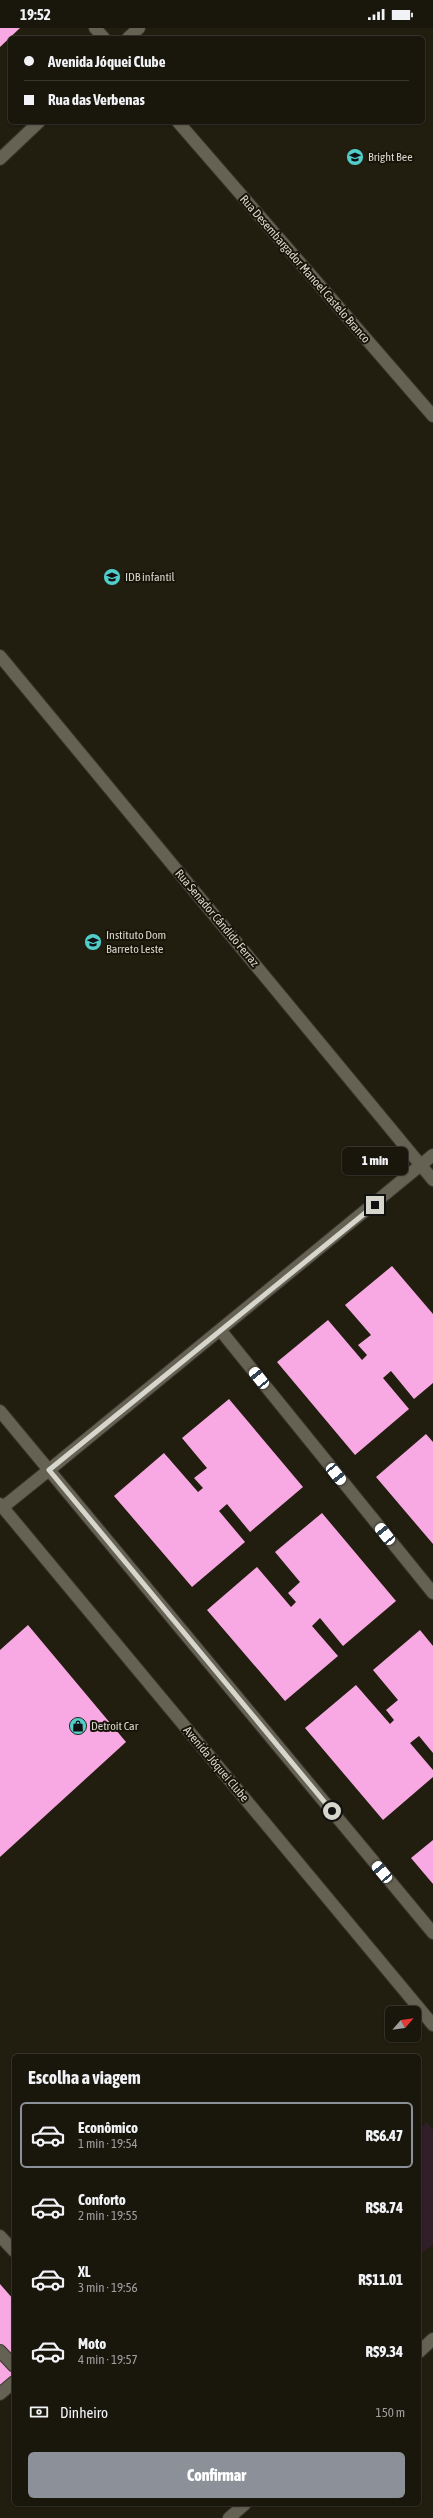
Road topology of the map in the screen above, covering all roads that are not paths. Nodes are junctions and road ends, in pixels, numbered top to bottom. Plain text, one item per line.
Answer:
1 (95, 28) edge
2 (139, 28) edge
3 (102, 36) edge
4 (130, 36) edge
5 (37, 124) edge
6 (180, 124) edge
7 (0, 159) edge
8 (433, 416) edge
9 (0, 656) edge
10 (433, 1155) edge
11 (422, 1166) junction
12 (433, 1180) edge
13 (221, 1331) junction
14 (0, 1411) edge
15 (49, 1470) junction
16 (1, 1505) edge
17 (433, 1593) edge
18 (433, 1933) edge
19 (433, 2025) edge
20 (0, 2236) edge
21 (12, 2249) edge
22 (433, 2339) edge
23 (421, 2350) edge
24 (0, 2351) edge
25 (12, 2364) edge
26 (12, 2384) edge
27 (0, 2394) edge
28 (243, 2506) edge
29 (229, 2518) edge

1 - 3 street
2 - 4 street
5 - 7 street
6 - 8 street, Rua Desembargador Manoel Castelo Branco
9 - 11 street, Rua Senador Cândido Ferraz
10 - 11 street
11 - 12 street, Rua Senador Cândido Ferraz
11 - 13 street
13 - 15 street
13 - 17 street
14 - 15 street
15 - 16 street
15 - 18 street
16 - 19 street, Avenida Jóquei Clube
20 - 21 street
22 - 23 street
24 - 25 street
26 - 27 street
28 - 29 street

